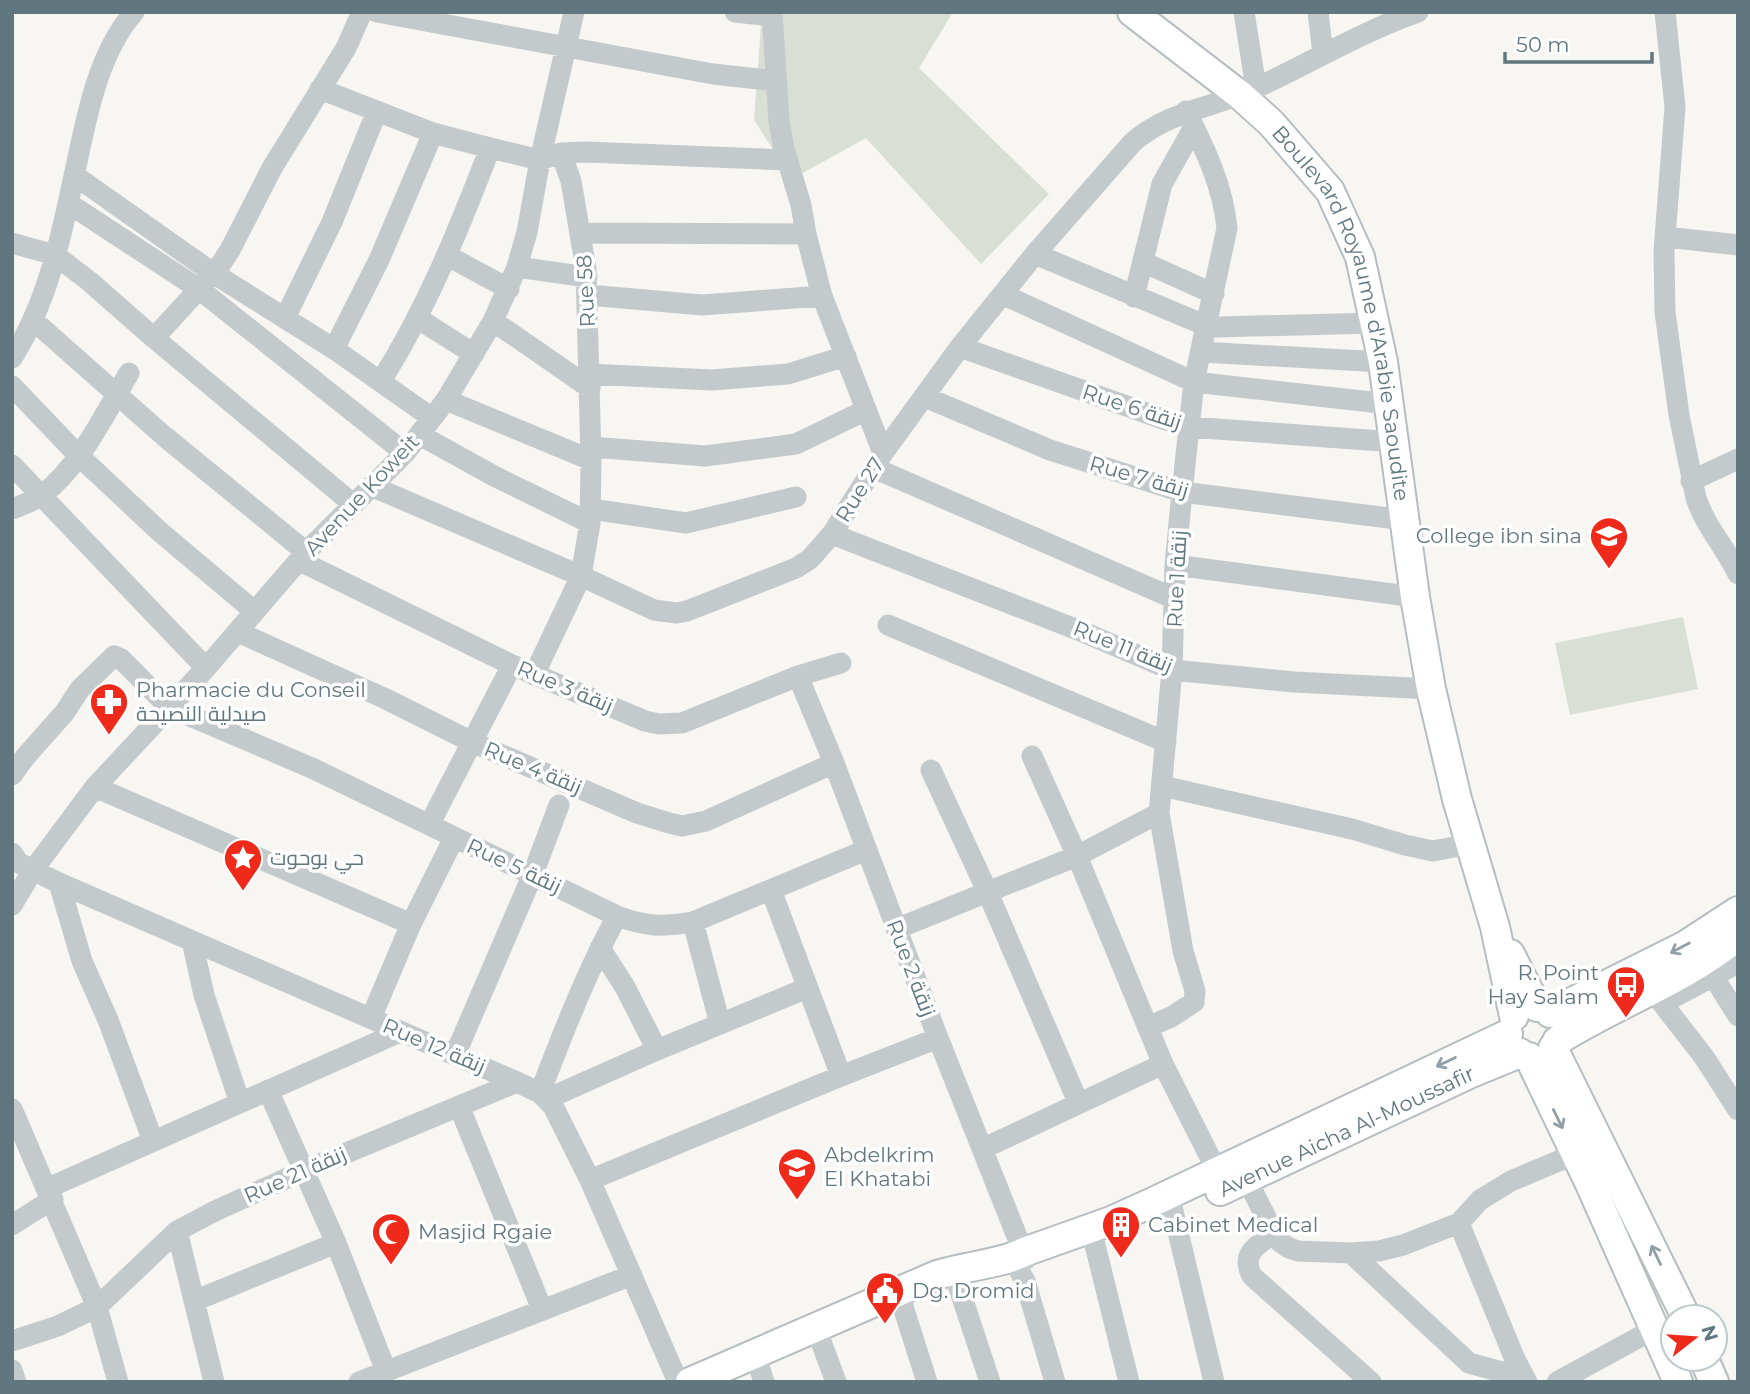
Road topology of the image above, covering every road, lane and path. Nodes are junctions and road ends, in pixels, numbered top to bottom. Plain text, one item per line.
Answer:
1 (134, 12) edge
2 (362, 12) edge
3 (377, 12) edge
4 (574, 12) edge
5 (735, 12) edge
6 (1132, 12) edge
7 (1244, 12) edge
8 (1318, 12) edge
9 (1418, 12) edge
10 (1665, 12) edge
11 (772, 14) edge
12 (1375, 20) edge
13 (565, 47) junction
14 (1323, 54) junction
15 (776, 81) junction
16 (320, 89) junction
17 (1248, 91) junction
18 (377, 111) junction
19 (1190, 119) junction
20 (433, 133) junction
21 (490, 148) junction
22 (561, 153) junction
23 (540, 160) junction
24 (787, 160) junction
25 (74, 175) junction
26 (68, 203) junction
27 (581, 233) junction
28 (806, 234) junction
29 (1666, 237) junction
30 (12, 243) edge
31 (1738, 245) edge
32 (1035, 254) junction
33 (55, 255) junction
34 (448, 256) junction
35 (1143, 262) junction
36 (517, 267) junction
37 (206, 281) junction
38 (587, 286) junction
39 (509, 289) junction
40 (1214, 294) junction
41 (1004, 295) junction
42 (822, 296) junction
43 (1133, 297) junction
44 (285, 318) junction
45 (417, 318) junction
46 (34, 321) junction
47 (493, 321) junction
48 (1375, 323) junction
49 (1212, 326) junction
50 (154, 338) junction
51 (960, 347) junction
52 (334, 349) junction
53 (1201, 352) junction
54 (474, 354) junction
55 (846, 356) junction
56 (12, 358) edge
57 (1383, 362) junction
58 (129, 373) dead end
59 (590, 381) junction
60 (381, 382) junction
61 (1195, 382) junction
62 (12, 386) edge
63 (117, 394) junction
64 (925, 397) junction
65 (446, 400) junction
66 (1390, 404) junction
67 (866, 410) junction
68 (426, 427) junction
69 (1190, 427) junction
70 (1395, 442) junction
71 (405, 453) junction
72 (591, 454) junction
73 (78, 455) junction
74 (1738, 459) edge
75 (878, 460) junction
76 (12, 464) edge
77 (1691, 481) junction
78 (371, 486) junction
79 (1182, 492) junction
80 (41, 496) junction
81 (796, 497) dead end
82 (352, 504) junction
83 (12, 509) edge
84 (591, 516) junction
85 (1405, 520) junction
86 (832, 534) junction
87 (303, 557) junction
88 (1175, 565) junction
89 (1738, 574) edge
90 (581, 576) junction
91 (1415, 597) junction
92 (1173, 598) junction
93 (254, 611) junction
94 (888, 625) dead end
95 (237, 632) junction
96 (841, 663) dead end
97 (512, 665) junction
98 (206, 668) junction
99 (1172, 670) junction
100 (534, 675) junction
101 (798, 676) junction
102 (1431, 689) junction
103 (169, 707) junction
104 (472, 742) junction
105 (1166, 742) junction
106 (1032, 756) dead end
107 (834, 763) junction
108 (931, 770) dead end
109 (12, 775) edge
110 (1163, 786) junction
111 (95, 787) junction
112 (559, 805) dead end
113 (1159, 813) junction
114 (429, 825) junction
115 (454, 838) junction
116 (1469, 844) junction
117 (866, 850) junction
118 (1077, 856) junction
119 (19, 863) edge
120 (533, 874) junction
121 (59, 883) junction
122 (771, 890) junction
123 (988, 892) junction
124 (12, 905) edge
125 (1738, 911) edge
126 (617, 916) junction
127 (693, 922) junction
128 (411, 924) junction
129 (897, 929) junction
130 (1738, 936) edge
131 (192, 941) junction
132 (600, 948) junction
133 (1738, 963) edge
134 (1713, 976) junction
135 (807, 988) junction
136 (1658, 997) junction
137 (1738, 1016) edge
138 (371, 1018) junction
139 (720, 1024) junction
140 (1148, 1027) junction
141 (400, 1032) junction
142 (1533, 1034) junction
143 (938, 1038) junction
144 (657, 1050) junction
145 (455, 1055) junction
146 (1163, 1064) junction
147 (841, 1076) junction
148 (517, 1082) junction
149 (268, 1090) junction
150 (544, 1096) junction
151 (1079, 1102) junction
152 (240, 1103) junction
153 (459, 1105) junction
154 (12, 1109) edge
155 (1738, 1110) edge
156 (153, 1141) junction
157 (982, 1149) junction
158 (1575, 1154) junction
159 (22, 1156) edge
160 (303, 1171) junction
161 (590, 1180) junction
162 (1230, 1180) junction
163 (50, 1194) junction
164 (1173, 1211) junction
165 (1459, 1223) junction
166 (12, 1225) edge
167 (177, 1231) junction
168 (1274, 1233) junction
169 (1094, 1241) junction
170 (336, 1243) junction
171 (1351, 1253) junction
172 (1020, 1256) junction
173 (953, 1270) junction
174 (632, 1275) junction
175 (898, 1291) junction
176 (194, 1301) junction
177 (1679, 1303) edge
178 (97, 1307) junction
179 (542, 1309) junction
180 (816, 1328) junction
181 (1654, 1329) junction
182 (12, 1341) edge
183 (755, 1353) junction
184 (12, 1370) edge
185 (386, 1371) junction
186 (1523, 1381) edge
187 (16, 1382) edge
188 (118, 1382) edge
189 (214, 1382) edge
190 (359, 1382) edge
191 (678, 1382) edge
192 (690, 1382) edge
193 (764, 1382) edge
194 (835, 1382) edge
195 (927, 1382) edge
196 (990, 1382) edge
197 (1055, 1382) edge
198 (1129, 1382) edge
199 (1214, 1382) edge
200 (1371, 1382) edge
201 (1557, 1382) edge
202 (1678, 1382) edge

1 - 25 street
2 - 16 street
3 - 13 street
4 - 13 street, Avenue Koweit
5 - 11 street
6 - 17 main road, Boulevard Royaume d'Arabie Saoudite
7 - 17 street
8 - 14 street
9 - 12 street, Rue 27
10 - 29 street
11 - 15 street
12 - 14 street, Rue 27
13 - 15 street
13 - 23 street, Avenue Koweit
14 - 17 street, Rue 27
15 - 24 street
16 - 18 street
16 - 37 street
17 - 19 street, Rue 27
17 - 48 main road, Boulevard Royaume d'Arabie Saoudite
18 - 20 street
18 - 44 street
19 - 32 street, Rue 27
19 - 35 street
19 - 40 street, Rue 1 زنقة
20 - 21 street
20 - 52 street
21 - 23 street
21 - 34 street
22 - 23 street
22 - 24 street
22 - 27 street, Rue 58
23 - 36 street, Avenue Koweit
24 - 28 street
25 - 26 street
25 - 37 street
26 - 33 street
26 - 37 street
27 - 28 street
27 - 38 street, Rue 58
28 - 42 street
29 - 31 street
29 - 77 street
30 - 33 street
32 - 41 street, Rue 27
32 - 43 street
33 - 46 street
33 - 50 street
34 - 39 street
34 - 45 street
35 - 40 street
35 - 43 street
36 - 38 street
36 - 39 street, Avenue Koweit
37 - 44 street
37 - 50 street
37 - 71 street
38 - 42 street
38 - 59 street, Rue 58
39 - 47 street, Avenue Koweit
40 - 49 street, Rue 1 زنقة
41 - 51 street, Rue 27
41 - 61 street
42 - 55 street
43 - 49 street
44 - 52 street
45 - 54 street
45 - 60 street
46 - 56 street
46 - 63 street, Rue 3 زنقة
47 - 54 street, Avenue Koweit
47 - 59 street
48 - 49 street
48 - 57 main road, Boulevard Royaume d'Arabie Saoudite
49 - 53 street, Rue 1 زنقة
50 - 82 street
51 - 64 street, Rue 27
51 - 69 street, Rue 6 زنقة
52 - 60 street
53 - 57 street
53 - 61 street, Rue 1 زنقة
54 - 65 street, Avenue Koweit
55 - 59 street
55 - 67 street
57 - 66 main road, Boulevard Royaume d'Arabie Saoudite
58 - 63 street
59 - 72 street, Rue 58
60 - 68 street
61 - 66 street
61 - 69 street, Rue 1 زنقة
62 - 73 street
63 - 73 street
63 - 87 street, Rue 3 زنقة
64 - 75 street, Rue 27
64 - 79 street, Rue 7 زنقة
65 - 68 street, Avenue Koweit
65 - 72 street
66 - 70 main road, Boulevard Royaume d'Arabie Saoudite
67 - 72 street
67 - 75 street
68 - 71 street, Avenue Koweit
68 - 84 street
69 - 70 street, Rue 6 زنقة
69 - 79 street, Rue 1 زنقة
70 - 85 main road, Boulevard Royaume d'Arabie Saoudite
71 - 78 street, Avenue Koweit
72 - 84 street, Rue 58
73 - 80 street
73 - 93 street
74 - 77 street
75 - 86 street, Rue 27
75 - 92 street
76 - 80 street
77 - 89 street
78 - 82 street, Avenue Koweit
78 - 90 street, Rue 27
79 - 85 street, Rue 7 زنقة
79 - 88 street, Rue 1 زنقة
80 - 83 street
80 - 98 street
81 - 84 street
82 - 87 street, Avenue Koweit
84 - 90 street, Rue 58
85 - 91 main road, Boulevard Royaume d'Arabie Saoudite
86 - 90 street, Rue 27
86 - 99 street, Rue 11 زنقة
87 - 93 street, Avenue Koweit
87 - 97 street, Rue 3 زنقة
88 - 91 street
88 - 92 street, Rue 1 زنقة
90 - 100 street, Rue 58
91 - 102 main road, Boulevard Royaume d'Arabie Saoudite
92 - 99 street, Rue 1 زنقة
93 - 95 street, Avenue Koweit
94 - 105 street
95 - 98 street, Avenue Koweit
95 - 104 street, Rue 4 زنقة
96 - 101 street, Rue 3 زنقة
97 - 100 street, Rue 3 زنقة
97 - 104 street
98 - 103 street, Avenue Koweit
99 - 102 street, Rue 11 زنقة
99 - 105 street, Rue 1 زنقة
100 - 101 street, Rue 3 زنقة
101 - 107 street, Rue 2 زنقة
102 - 116 main road, Boulevard Royaume d'Arabie Saoudite
103 - 109 street
103 - 111 street, Avenue Koweit
103 - 114 street, Rue 5 زنقة
104 - 107 street, Rue 4 زنقة
104 - 114 street
105 - 110 street, Rue 1 زنقة
106 - 118 street
107 - 117 street, Rue 2 زنقة
108 - 123 street
110 - 113 street, Rue 1 زنقة
110 - 116 street
111 - 119 street, Avenue Koweit
111 - 128 street
112 - 120 street
113 - 118 street
113 - 140 street, Rue 1 زنقة
114 - 115 street, Rue 5 زنقة
115 - 120 street, Rue 5 زنقة
115 - 128 street
116 - 142 main road, Boulevard Royaume d'Arabie Saoudite
117 - 122 street, Rue 5 زنقة
117 - 129 street, Rue 2 زنقة
118 - 123 street
118 - 140 street
119 - 121 street, Rue 12 زنقة
119 - 124 street, Avenue Koweit
120 - 126 street, Rue 5 زنقة
120 - 145 street
121 - 131 street, Rue 12 زنقة
121 - 156 street
122 - 127 street, Rue 5 زنقة
122 - 135 street
123 - 129 street
123 - 151 street
125 -> 142 main road, Avenue Aicha Al-Moussafir
126 - 127 street, Rue 5 زنقة
126 - 132 street
127 - 139 street
128 - 138 street
129 - 143 street, Rue 2 زنقة
130 - 136 main road, Avenue Aicha Al-Moussafir
131 - 138 street, Rue 12 زنقة
131 - 152 street
132 - 144 street
132 - 150 street
133 - 134 street
134 - 136 street
134 - 137 street
135 - 139 street
135 - 147 street
136 - 142 main road, Avenue Aicha Al-Moussafir
136 - 155 street
138 - 141 street, Rue 12 زنقة
139 - 144 street
140 - 146 street
141 - 145 street, Rue 12 زنقة
141 - 149 street
142 -> 158 main road, Boulevard Royaume d'Arabie Saoudite
142 - 162 main road, Avenue Aicha Al-Moussafir
177 -> 142 main road, Boulevard Royaume d'Arabie Saoudite
143 - 147 street
143 - 157 street, Rue 2 زنقة
144 - 150 street
145 - 148 street, Rue 12 زنقة
146 - 151 street
146 - 162 street
147 - 161 street
148 - 150 street, Rue 12 زنقة
148 - 153 street, Rue 21 زنقة
149 - 152 street
149 - 160 street
150 - 161 street
151 - 157 street
152 - 156 street
153 - 160 street, Rue 21 زنقة
153 - 179 street
154 - 159 street
156 - 163 street
157 - 172 street, Rue 2 زنقة
158 - 165 street
158 - 181 main road, Boulevard Royaume d'Arabie Saoudite
159 - 163 street
160 - 167 street, Rue 21 زنقة
160 - 170 street
161 - 174 street
162 - 164 main road, Avenue Aicha Al-Moussafir
162 - 168 street
162 - 172 main road, Avenue Aicha Al-Moussafir
163 - 166 street
163 - 178 street
164 - 169 main road, Avenue Aicha Al-Moussafir
164 - 199 street
165 - 171 street
165 - 186 street
167 - 176 street
167 - 178 street, Rue 21 زنقة
168 - 171 street
168 - 200 street
169 - 172 main road, Avenue Aicha Al-Moussafir
169 - 198 street
170 - 176 street
170 - 185 street
171 - 186 street
172 - 173 main road, Avenue Aicha Al-Moussafir
172 - 197 street
173 - 175 main road, Avenue Aicha Al-Moussafir
173 - 196 street
174 - 179 street
174 - 191 street
175 - 180 main road, Avenue Aicha Al-Moussafir
175 - 195 street
176 - 189 street
178 - 182 street, Rue 21 زنقة
178 - 188 street
179 - 185 street
180 - 183 main road, Avenue Aicha Al-Moussafir
180 - 194 street
181 - 201 street
181 - 202 main road, Boulevard Royaume d'Arabie Saoudite
183 - 192 main road, Avenue Aicha Al-Moussafir
183 - 193 street
184 - 187 street
185 - 190 street

